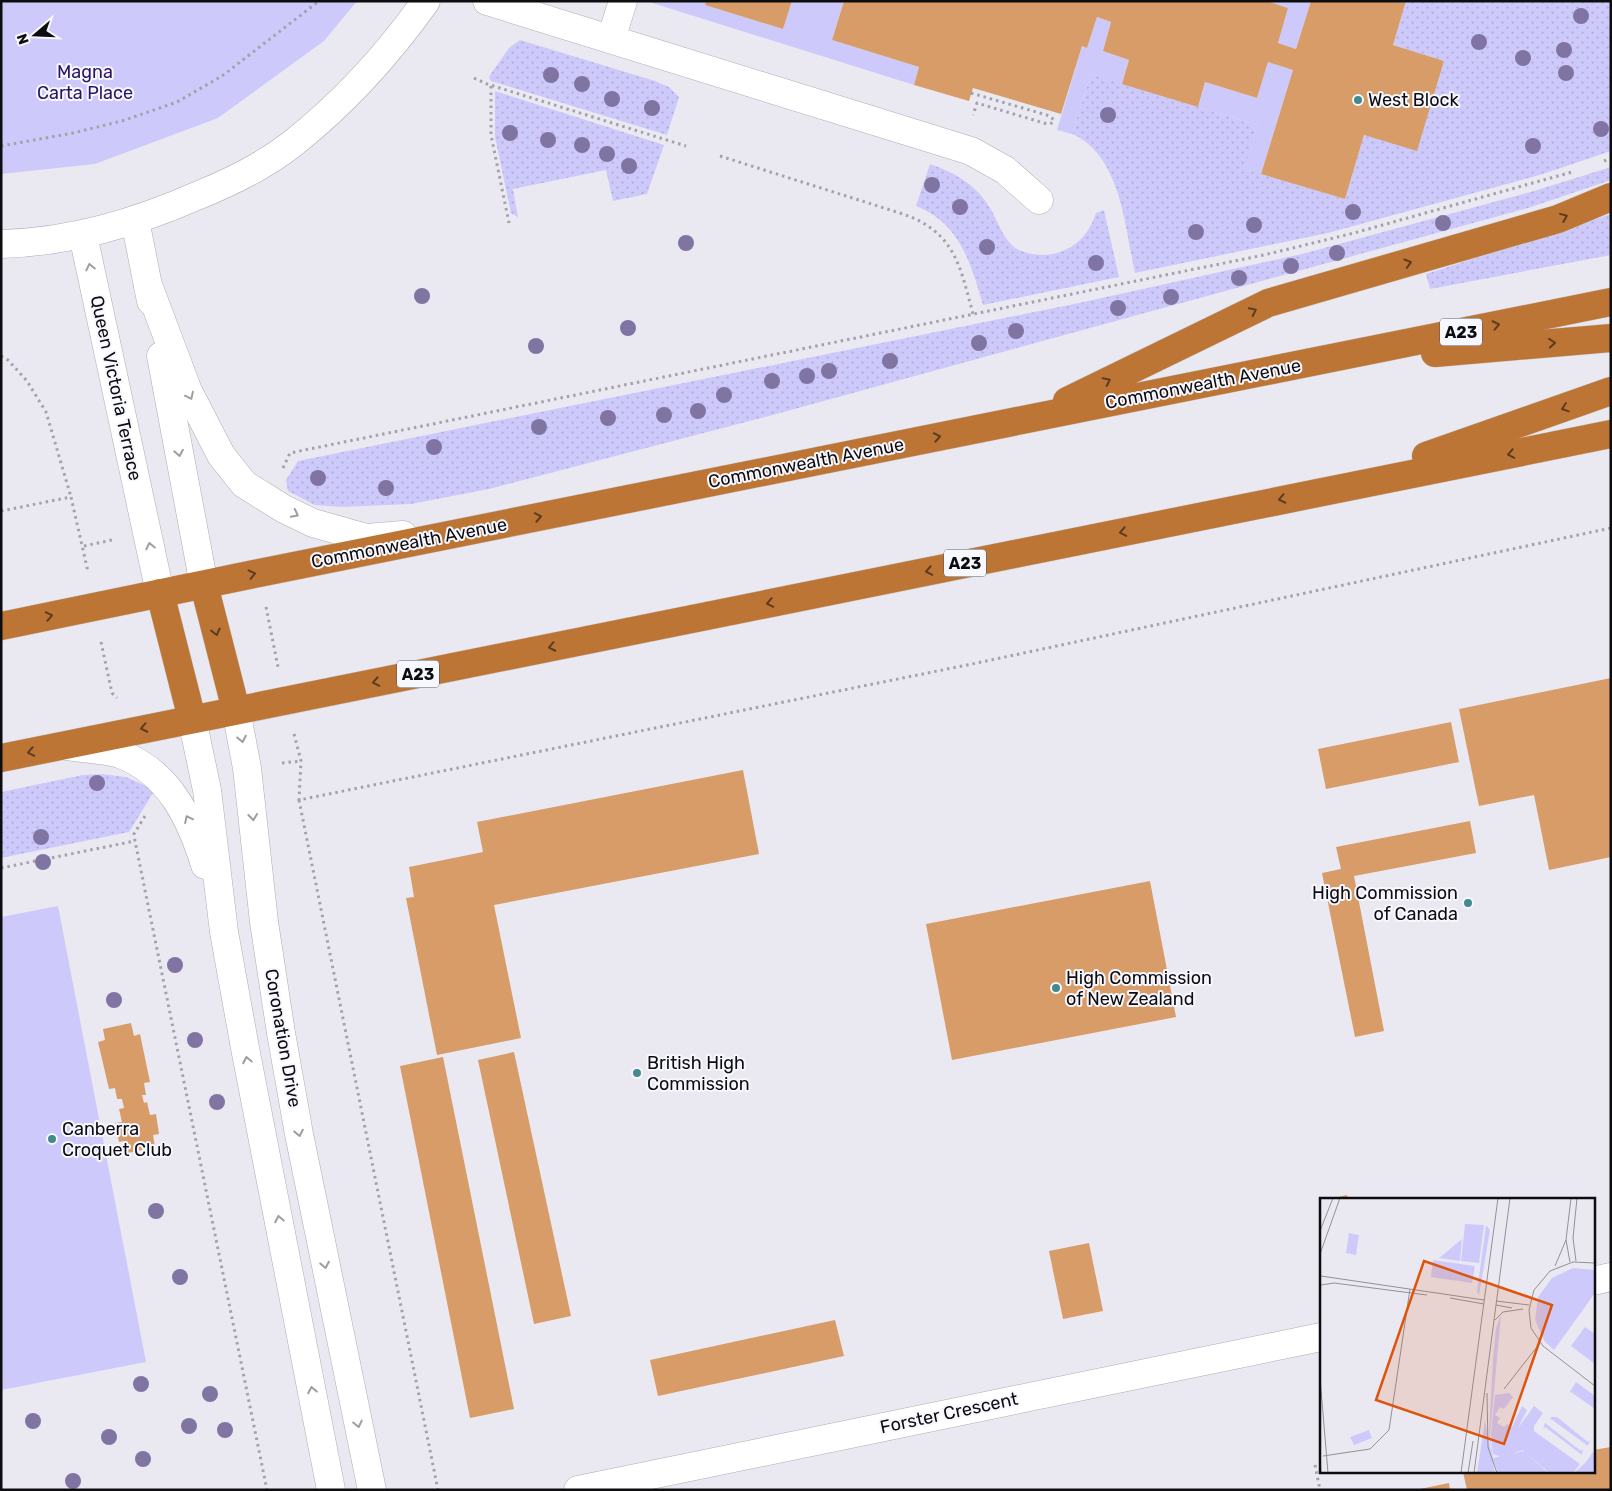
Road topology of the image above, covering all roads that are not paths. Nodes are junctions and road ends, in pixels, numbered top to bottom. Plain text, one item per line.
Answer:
1 (426, 1) edge
2 (487, 1) edge
3 (623, 1) edge
4 (611, 39) junction
5 (1611, 197) edge
6 (1039, 200) dead end
7 (135, 220) junction
8 (84, 235) junction
9 (1, 244) edge
10 (148, 285) junction
11 (1611, 302) edge
12 (1611, 338) edge
13 (1311, 363) junction
14 (1611, 392) edge
15 (1032, 418) junction
16 (1611, 434) edge
17 (1330, 490) junction
18 (473, 531) junction
19 (204, 585) junction
20 (160, 593) junction
21 (1, 626) edge
22 (236, 710) junction
23 (192, 719) junction
24 (61, 746) junction
25 (1, 758) edge
26 (224, 932) junction
27 (1611, 1277) edge
28 (1594, 1281) edge
29 (1320, 1337) edge
30 (331, 1490) edge
31 (372, 1490) edge
32 (578, 1490) edge

1 - 7 street
2 - 4 street
3 - 4 street
4 - 6 street
15 -> 5 highway
7 - 8 street
7 - 10 street
8 - 9 street
20 -> 8 street, Queen Victoria Terrace
10 -> 18 street
10 -> 19 street
13 -> 11 highway, Commonwealth Avenue / A23
13 -> 12 highway
13 - 15 highway, Commonwealth Avenue / A23
14 -> 17 highway
18 -> 15 highway, Commonwealth Avenue / A23
16 -> 17 highway, A23
17 -> 22 highway, A23
19 -> 18 highway, Commonwealth Avenue / A23
19 - 20 highway, Commonwealth Avenue / A23
19 -> 22 highway, Coronation Drive
21 -> 20 highway, Commonwealth Avenue / A23
20 - 23 highway
22 - 23 highway, A23
22 -> 31 street, Coronation Drive
23 -> 24 highway, A23
23 - 26 street
24 -> 25 highway, A23
26 -> 24 street
30 -> 26 street
27 - 28 street
29 - 32 street, Forster Crescent

